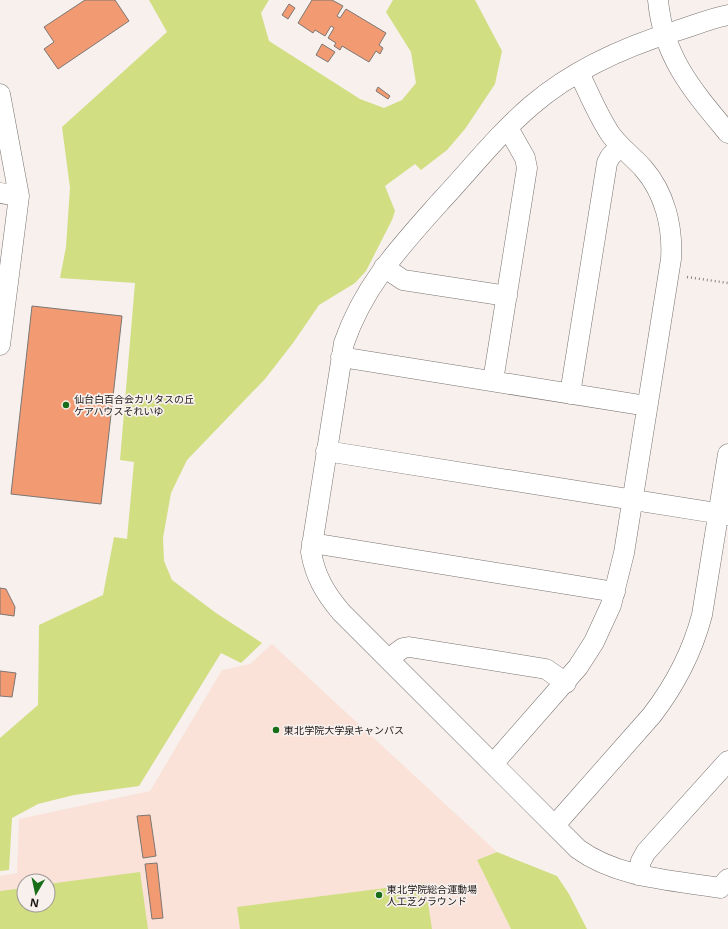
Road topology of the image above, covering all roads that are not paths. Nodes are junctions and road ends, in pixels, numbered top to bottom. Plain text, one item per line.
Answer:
1 (658, 0) edge
2 (728, 15) edge
3 (665, 34) junction
4 (579, 73) junction
5 (0, 94) edge
6 (508, 128) junction
7 (728, 133) edge
8 (620, 146) junction
9 (0, 193) edge
10 (19, 196) junction
11 (384, 266) junction
12 (507, 296) junction
13 (4, 298) edge
14 (0, 345) edge
15 (341, 357) junction
16 (493, 382) junction
17 (570, 394) junction
18 (647, 406) junction
19 (326, 451) junction
20 (728, 454) edge
21 (632, 500) junction
22 (723, 514) edge
23 (312, 543) junction
24 (615, 592) junction
25 (388, 659) junction
26 (566, 682) junction
27 (728, 761) edge
28 (493, 764) junction
29 (554, 825) junction
30 (638, 875) junction
31 (728, 879) edge

1 - 3 street
2 - 3 street
3 - 4 street
3 - 7 street
4 - 6 street
4 - 8 street
5 - 10 street
6 - 11 street
6 - 12 street
8 - 17 street
8 - 18 street
9 - 10 street
10 - 13 street
11 - 12 street
11 - 15 street
12 - 16 street
13 - 14 street
15 - 16 street
15 - 19 street
16 - 17 street
17 - 18 street
18 - 21 street
19 - 21 street
19 - 23 street
20 - 22 street
21 - 22 street
21 - 24 street
22 - 29 street
23 - 24 street
23 - 25 street
24 - 26 street
25 - 26 street
25 - 28 street
26 - 28 street
27 - 30 street
28 - 29 street
29 - 30 street
30 - 31 street

